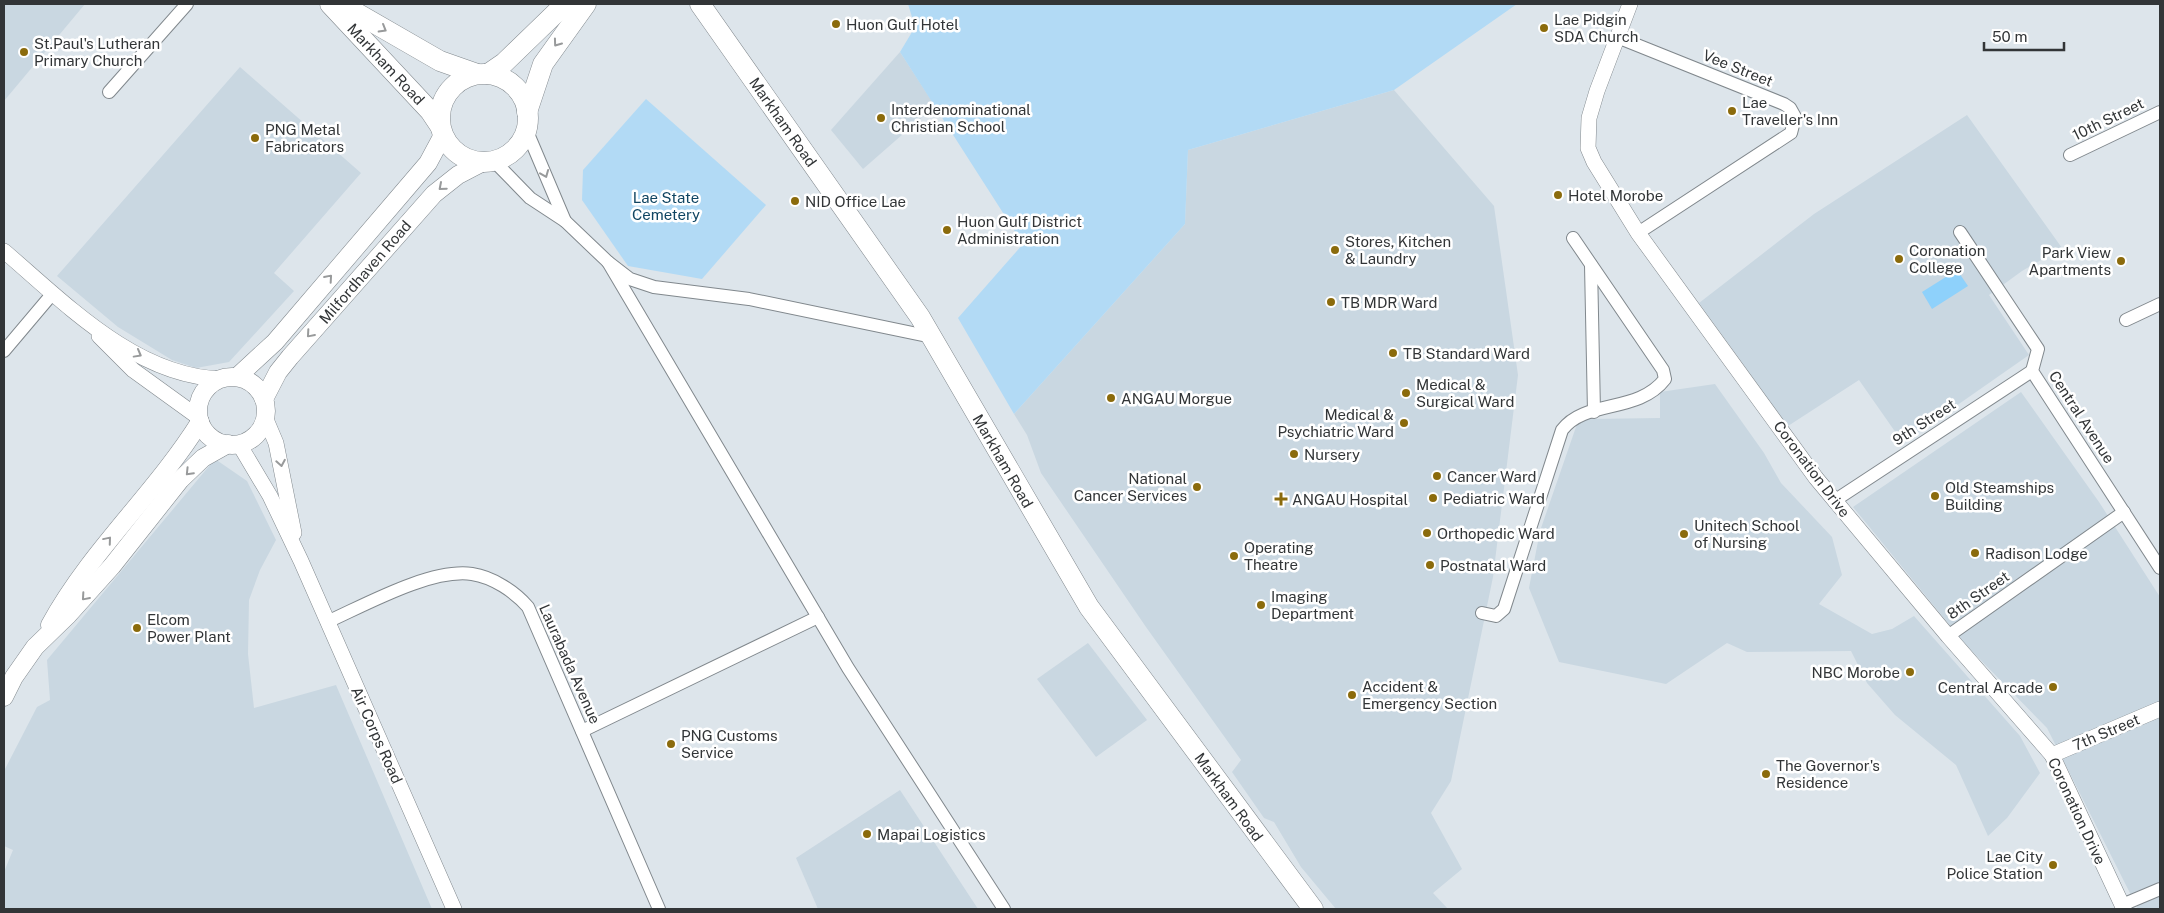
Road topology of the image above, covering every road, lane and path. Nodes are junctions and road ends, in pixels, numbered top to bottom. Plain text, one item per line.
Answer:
1 (187, 4) edge
2 (330, 4) edge
3 (341, 4) edge
4 (564, 4) edge
5 (586, 4) edge
6 (1630, 4) edge
7 (701, 5) edge
8 (1617, 37) junction
9 (482, 74) junction
10 (109, 92) dead end
11 (2160, 112) edge
12 (527, 120) junction
13 (441, 130) junction
14 (2070, 155) dead end
15 (488, 161) junction
16 (565, 221) junction
17 (1960, 232) dead end
18 (1638, 233) junction
19 (1573, 238) dead end
20 (4, 251) edge
21 (608, 262) junction
22 (1591, 265) junction
23 (53, 293) junction
24 (2160, 304) edge
25 (83, 318) junction
26 (2126, 320) dead end
27 (932, 337) junction
28 (4, 351) edge
29 (2032, 371) junction
30 (229, 378) junction
31 (264, 408) junction
32 (1594, 412) junction
33 (199, 420) junction
34 (234, 444) junction
35 (1834, 501) junction
36 (2124, 512) junction
37 (301, 561) junction
38 (2160, 568) edge
39 (1482, 613) dead end
40 (818, 617) junction
41 (327, 622) junction
42 (1948, 636) junction
43 (42, 638) junction
44 (4, 697) edge
45 (2160, 709) edge
46 (582, 731) junction
47 (2052, 755) junction
48 (2160, 889) edge
49 (2123, 907) edge
50 (454, 909) edge
51 (660, 909) edge
52 (1004, 909) edge
53 (1313, 909) edge

1 - 10 street
2 - 13 main road, Markham Road
3 -> 9 main road, Markham Road
4 - 9 main road
5 -> 12 main road
6 - 8 street, Coronation Drive
7 - 27 main road, Markham Road
8 - 18 street, Coronation Drive
8 - 18 street, Vee Street
9 - 12 main road
9 - 13 main road
11 - 14 street, 10th Street
12 - 15 main road
12 -> 16 street
13 - 15 main road
30 -> 13 main road, Milfordhaven Road
15 - 16 street
15 -> 31 main road, Milfordhaven Road
16 - 21 street
17 - 29 street, Central Avenue
18 - 35 street, Coronation Drive
19 - 22 street
20 - 23 street
21 - 27 street
21 - 40 street
22 - 32 street
22 - 32 street
23 - 25 street
23 - 28 street
24 - 26 street
25 -> 30 street
25 - 33 street
27 - 53 main road, Markham Road
29 - 35 street, 9th Street
29 - 36 street, Central Avenue
30 - 31 main road
30 - 33 main road
31 - 34 main road
31 -> 37 street, Air Corps Road
32 - 39 street
33 - 34 main road
43 -> 33 main road
34 - 37 street, Air Corps Road
34 -> 43 main road
35 - 42 street, Coronation Drive
36 - 38 street, Central Avenue
36 - 42 street, 8th Street
37 - 41 street, Air Corps Road
40 - 46 street
40 - 52 street
41 - 46 street, Laurabada Avenue
41 - 50 street, Air Corps Road
42 - 47 street, Coronation Drive
43 - 44 main road
45 - 47 street, 7th Street
46 - 51 street, Laurabada Avenue
47 - 49 street, Coronation Drive
48 - 49 street

